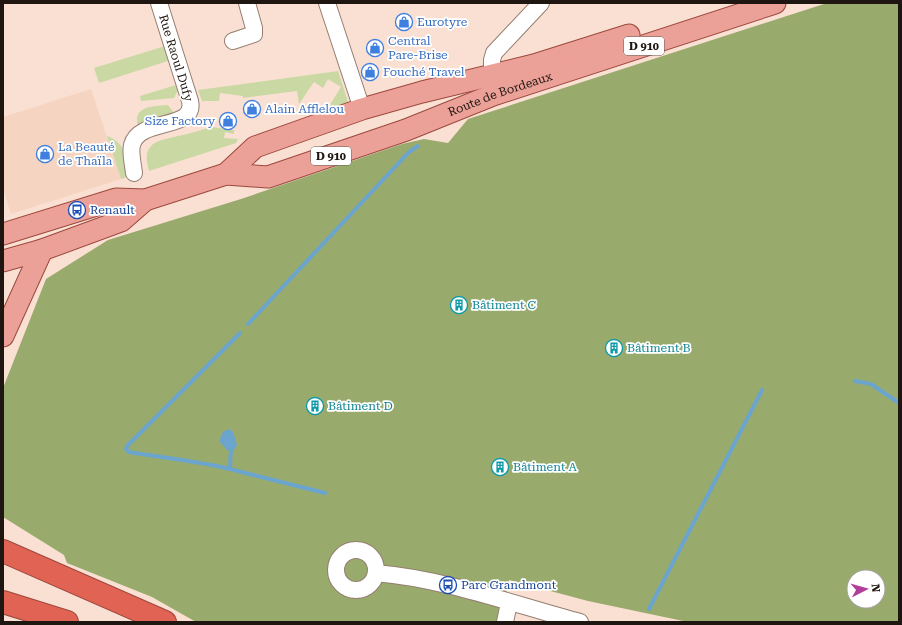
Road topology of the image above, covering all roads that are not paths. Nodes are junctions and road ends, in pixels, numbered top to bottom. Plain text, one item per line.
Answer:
1 (159, 3) edge
2 (246, 3) edge
3 (327, 3) edge
4 (730, 3) edge
5 (775, 3) edge
6 (537, 8) edge
7 (232, 41) dead end
8 (492, 75) junction
9 (362, 109) junction
10 (134, 173) dead end
11 (226, 174) junction
12 (145, 200) junction
13 (4, 229) edge
14 (42, 250) junction
15 (6, 261) edge
16 (22, 290) junction
17 (3, 336) edge
18 (3, 551) edge
19 (376, 573) dead end
20 (3, 602) edge
21 (509, 603) junction
22 (67, 622) edge
23 (165, 622) edge
24 (505, 622) edge
25 (580, 622) edge

1 - 10 street, Rue Raoul Dufy
2 - 7 street
3 - 9 street
4 - 8 main road, Route de Bordeaux / D 910
5 - 11 main road, Route de Bordeaux / D 910
6 - 8 street
8 - 9 main road, Route de Bordeaux / D 910
9 - 11 main road, Route de Bordeaux / D 910
11 - 12 main road, Route de Bordeaux / D 910
12 - 13 main road, D 910
12 - 14 main road, D 910
13 - 15 main road
14 - 15 main road, D 910
14 - 16 main road
15 - 16 main road
16 - 17 main road
18 - 23 highway
19 - 21 street
20 - 22 highway
21 - 24 street
21 - 25 street

